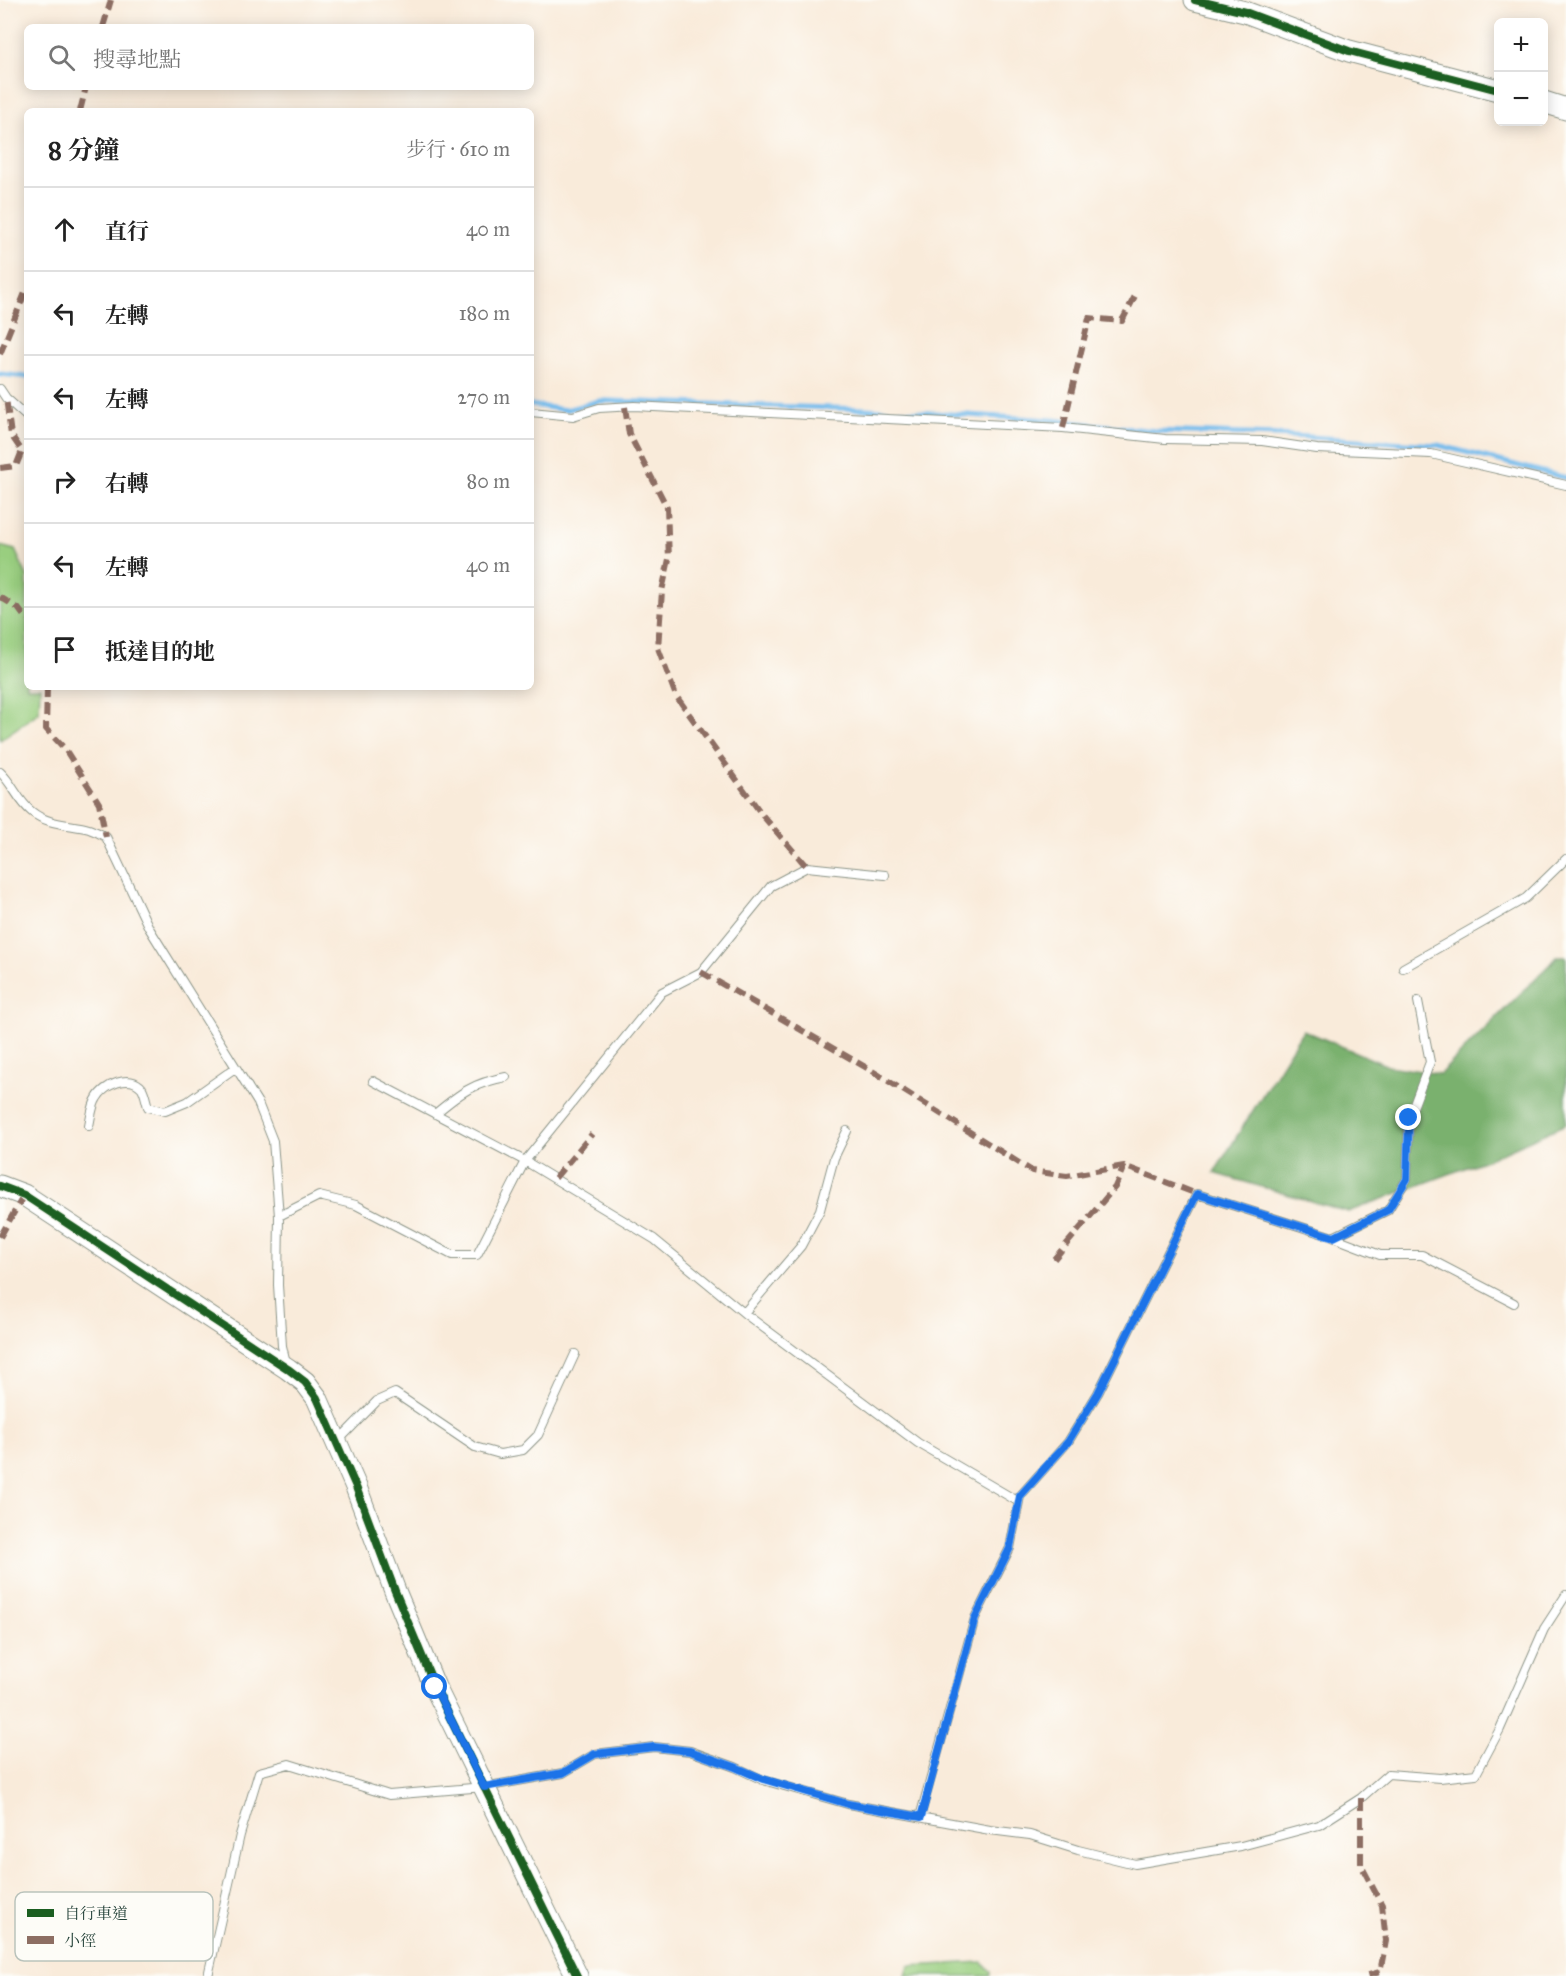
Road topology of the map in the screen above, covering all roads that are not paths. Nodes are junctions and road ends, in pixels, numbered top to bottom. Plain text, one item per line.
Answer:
1 (1195, 0) edge
2 (1494, 89) edge
3 (1548, 103) edge
4 (1566, 109) edge
5 (0, 389) edge
6 (534, 412) edge
7 (24, 414) edge
8 (1566, 485) edge
9 (0, 772) edge
10 (1566, 859) edge
11 (885, 875) dead end
12 (1403, 968) dead end
13 (1418, 1001) dead end
14 (235, 1068) junction
15 (506, 1077) dead end
16 (373, 1081) dead end
17 (435, 1114) junction
18 (89, 1126) dead end
19 (847, 1131) dead end
20 (525, 1161) junction
21 (0, 1186) edge
22 (279, 1216) junction
23 (1334, 1237) junction
24 (1514, 1303) dead end
25 (744, 1313) junction
26 (575, 1354) dead end
27 (288, 1369) junction
28 (337, 1443) junction
29 (1019, 1502) junction
30 (1566, 1595) edge
31 (484, 1787) junction
32 (921, 1817) junction
33 (213, 1954) edge
34 (211, 1961) edge
35 (208, 1976) edge
36 (577, 1976) edge

1 - 2 street
3 - 4 street
5 - 7 lane
6 - 8 lane
9 - 14 lane
10 - 12 lane
11 - 20 lane
13 - 23 lane
14 - 18 lane
14 - 22 lane
15 - 17 lane
16 - 17 lane
17 - 20 lane
19 - 25 lane
20 - 22 lane
20 - 25 lane
21 - 27 street
22 - 27 lane
23 - 24 lane
23 - 29 lane
25 - 29 lane
26 - 28 lane
27 - 28 street
28 - 31 street
29 - 32 lane
30 - 32 lane
31 - 32 lane
31 - 33 lane
31 - 36 street
34 - 35 lane

